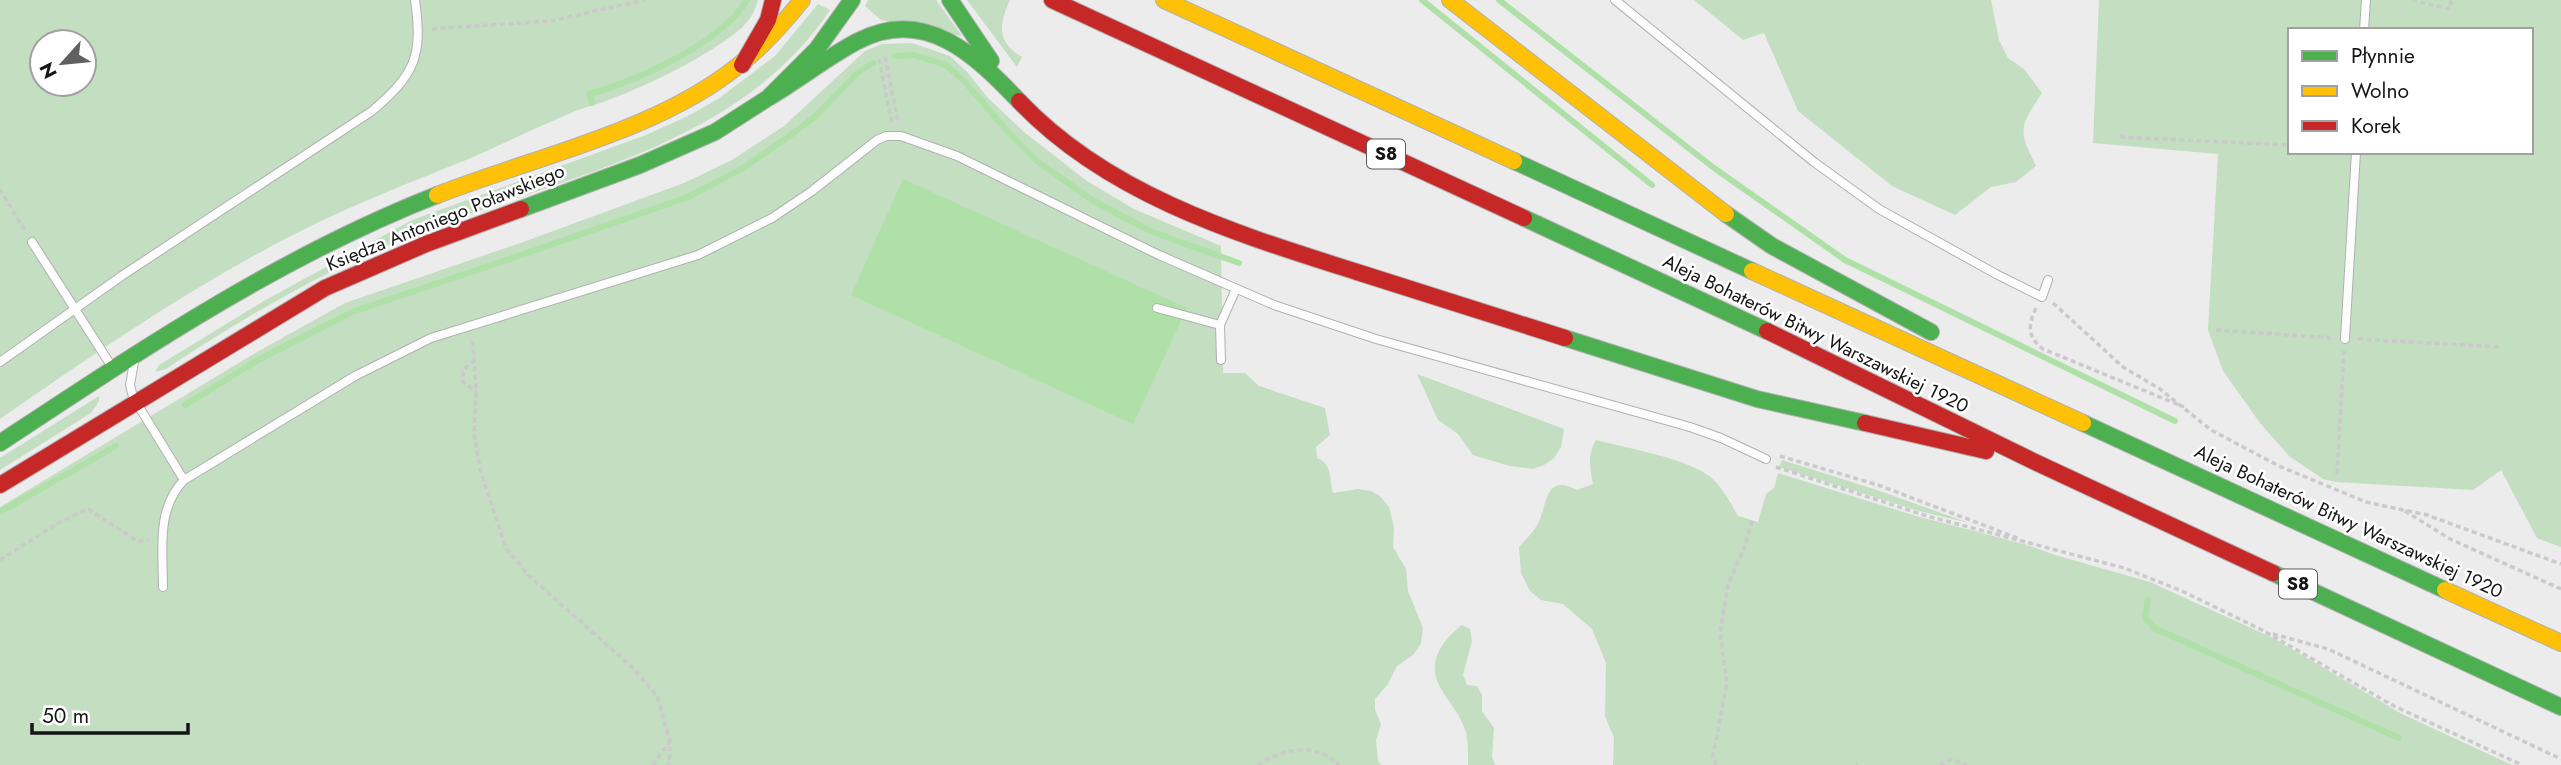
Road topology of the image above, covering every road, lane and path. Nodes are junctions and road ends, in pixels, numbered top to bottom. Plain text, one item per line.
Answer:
1 (415, 0) edge
2 (645, 0) edge
3 (774, 0) edge
4 (802, 0) edge
5 (852, 0) edge
6 (950, 0) edge
7 (1052, 0) edge
8 (1164, 0) edge
9 (1450, 0) edge
10 (1615, 0) edge
11 (2366, 0) edge
12 (2412, 0) edge
13 (2451, 0) edge
14 (2364, 28) edge
15 (419, 30) junction
16 (880, 32) junction
17 (742, 65) junction
18 (1013, 96) junction
19 (768, 98) junction
20 (901, 135) junction
21 (2120, 137) dead end
22 (2288, 145) edge
23 (2356, 154) edge
24 (0, 189) edge
25 (32, 242) joint
26 (2048, 280) dead end
27 (1236, 289) junction
28 (2042, 297) junction
29 (74, 308) junction
30 (1157, 308) dead end
31 (471, 325) junction
32 (1220, 325) junction
33 (2345, 339) joint
34 (1947, 341) dead end
35 (151, 345) junction
36 (1971, 354) dead end
37 (475, 360) junction
38 (1221, 360) dead end
39 (0, 362) edge
40 (113, 369) junction
41 (476, 391) junction
42 (136, 403) junction
43 (2184, 407) junction
44 (2053, 408) junction
45 (0, 443) edge
46 (1766, 459) junction
47 (2035, 462) junction
48 (2337, 474) dead end
49 (184, 480) junction
50 (0, 485) edge
51 (2400, 509) junction
52 (1752, 521) dead end
53 (163, 535) junction
54 (2039, 546) junction
55 (0, 560) edge
56 (2561, 564) edge
57 (163, 587) dead end
58 (2561, 589) edge
59 (2264, 631) junction
60 (2561, 643) edge
61 (2561, 707) edge
62 (670, 741) junction
63 (2561, 759) edge
64 (653, 765) edge
65 (669, 765) edge
66 (1258, 765) edge
67 (1339, 765) edge
68 (1716, 765) edge
69 (1940, 765) edge
70 (1967, 765) edge
71 (2522, 765) edge

1 - 15 lane
2 - 15 path
3 - 17 main road
4 - 17 main road, Księdza Antoniego Poławskiego
5 - 19 main road, Księdza Antoniego Poławskiego
6 - 18 main road
7 - 47 main road, Aleja Bohaterów Bitwy Warszawskiej 1920 / S8
8 - 44 main road, Aleja Bohaterów Bitwy Warszawskiej 1920 / S8
9 - 34 main road
10 - 28 lane
11 - 14 lane
12 - 13 path
15 - 29 lane
16 - 18 main road
16 - 19 main road
16 - 20 path
17 - 35 main road, Księdza Antoniego Poławskiego
18 - 47 main road
19 - 42 main road, Księdza Antoniego Poławskiego
20 - 27 lane
20 - 31 lane
21 - 22 path
23 - 33 lane
24 - 25 path
25 - 29 lane
26 - 28 lane
27 - 32 lane
27 - 46 lane
28 - 43 path
28 - 43 path
29 - 39 lane
29 - 40 lane
30 - 32 lane
31 - 37 path
31 - 49 lane
32 - 38 lane
33 - 48 path
35 - 40 main road, Księdza Antoniego Poławskiego
35 - 42 lane
36 - 44 main road
37 - 41 path
37 - 41 path
40 - 45 main road, Księdza Antoniego Poławskiego
41 - 62 path
42 - 49 lane
42 - 50 main road, Księdza Antoniego Poławskiego
43 - 51 path
44 - 60 main road, Aleja Bohaterów Bitwy Warszawskiej 1920 / S8
46 - 54 path
46 - 54 path
47 - 61 main road, Aleja Bohaterów Bitwy Warszawskiej 1920 / S8
49 - 53 lane
51 - 56 path
51 - 58 path
52 - 68 path
53 - 55 path
53 - 57 lane
54 - 59 path
59 - 63 path
59 - 71 path
62 - 64 path
62 - 65 path
66 - 67 path
69 - 70 path

